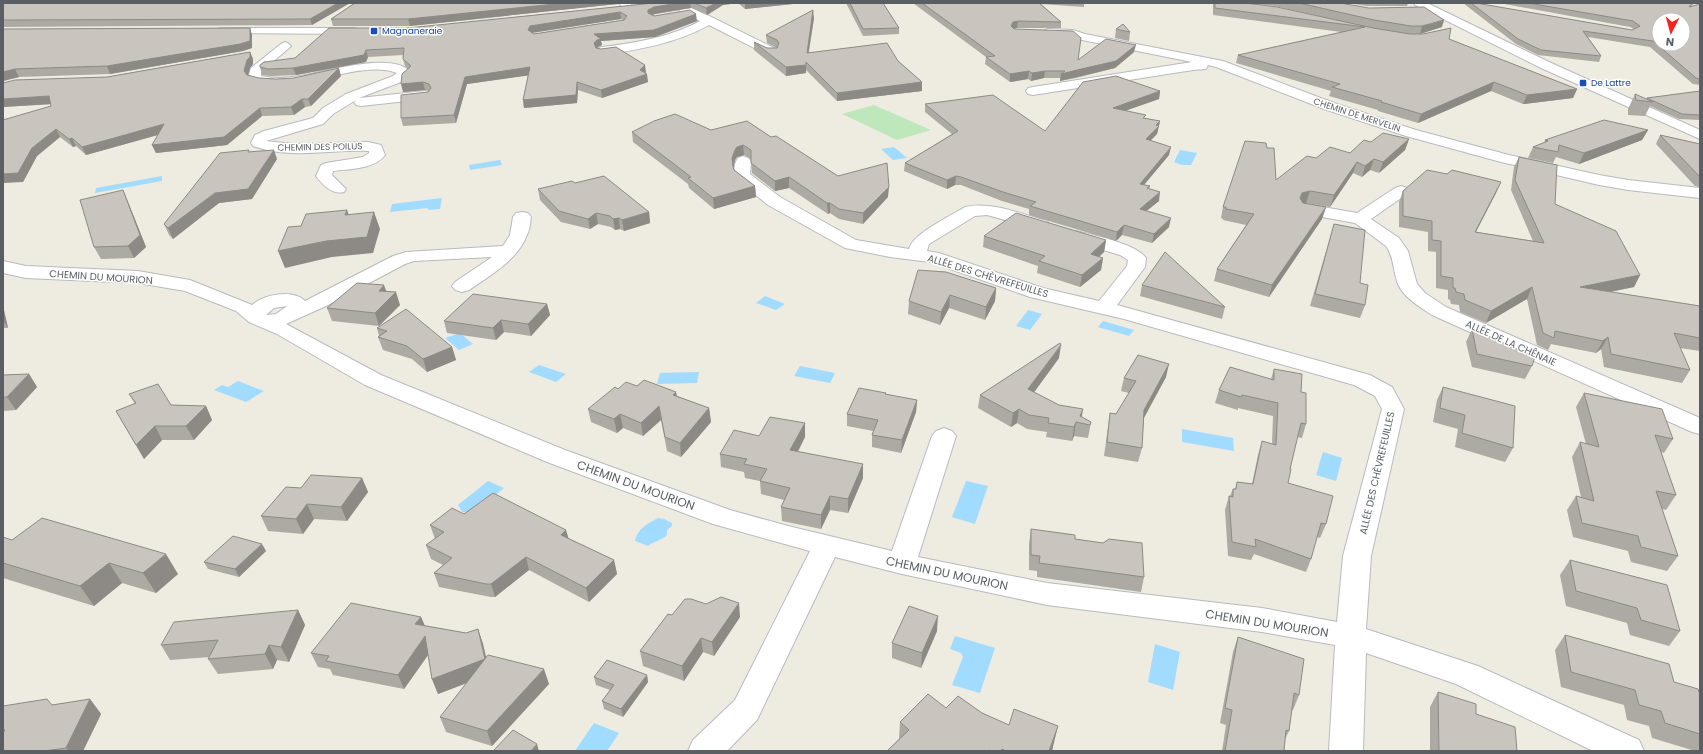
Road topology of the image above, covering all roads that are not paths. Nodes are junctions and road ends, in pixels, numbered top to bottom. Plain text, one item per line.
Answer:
1 (671, 3) edge
2 (626, 5) edge
3 (643, 6) edge
4 (1416, 7) edge
5 (613, 10) edge
6 (691, 12) junction
7 (676, 15) edge
8 (332, 20) edge
9 (709, 21) junction
10 (1466, 26) junction
11 (1452, 30) edge
12 (207, 31) edge
13 (312, 31) junction
14 (366, 31) edge
15 (1033, 32) edge
16 (285, 46) junction
17 (602, 51) edge
18 (772, 52) edge
19 (256, 53) dead end
20 (1227, 66) junction
21 (1033, 91) dead end
22 (425, 94) edge
23 (340, 105) junction
24 (1700, 135) edge
25 (743, 161) dead end
26 (338, 189) dead end
27 (1401, 191) edge
28 (1700, 193) edge
29 (1306, 209) edge
30 (522, 218) dead end
31 (1360, 219) junction
32 (509, 250) junction
33 (917, 255) junction
34 (3, 268) edge
35 (462, 286) dead end
36 (1105, 307) junction
37 (278, 313) junction
38 (1700, 426) edge
39 (944, 436) dead end
40 (827, 545) junction
41 (902, 564) junction
42 (1351, 636) junction
43 (705, 751) edge
44 (1346, 751) edge
45 (1627, 751) edge

1 - 6 street
2 - 3 street
2 - 5 street
4 - 10 street
6 - 7 street
6 - 9 street
8 - 13 street
9 - 17 street
9 - 18 street
10 - 11 street
10 - 24 street
12 - 13 street
13 - 14 street
13 - 16 street
15 - 20 street, CHEMIN DE MERVELIN
16 - 19 street
16 - 23 street, CHEMIN DES POILUS
20 - 21 street
20 - 28 street, CHEMIN DE MERVELIN
22 - 23 street
23 - 26 street, CHEMIN DES POILUS
25 - 33 street, ALLÉE DES CHÈVREFEUILLES
27 - 31 street
29 - 31 street, ALLÉE DE LA CHÊNAIE
30 - 32 street
31 - 38 street, ALLÉE DE LA CHÊNAIE
32 - 35 street
32 - 37 street
33 - 36 street, ALLÉE DES CHÈVREFEUILLES
33 - 36 street, ALLÉE DES CHÈVREFEUILLES
34 - 37 street, CHEMIN DU MOURION
36 - 42 street, ALLÉE DES CHÈVREFEUILLES
37 - 40 street, CHEMIN DU MOURION
39 - 41 street
40 - 41 street, CHEMIN DU MOURION
40 - 43 street
41 - 42 street, CHEMIN DU MOURION
42 - 44 street, ALLÉE DES CHÈVREFEUILLES
42 - 45 street, CHEMIN DU MOURION

